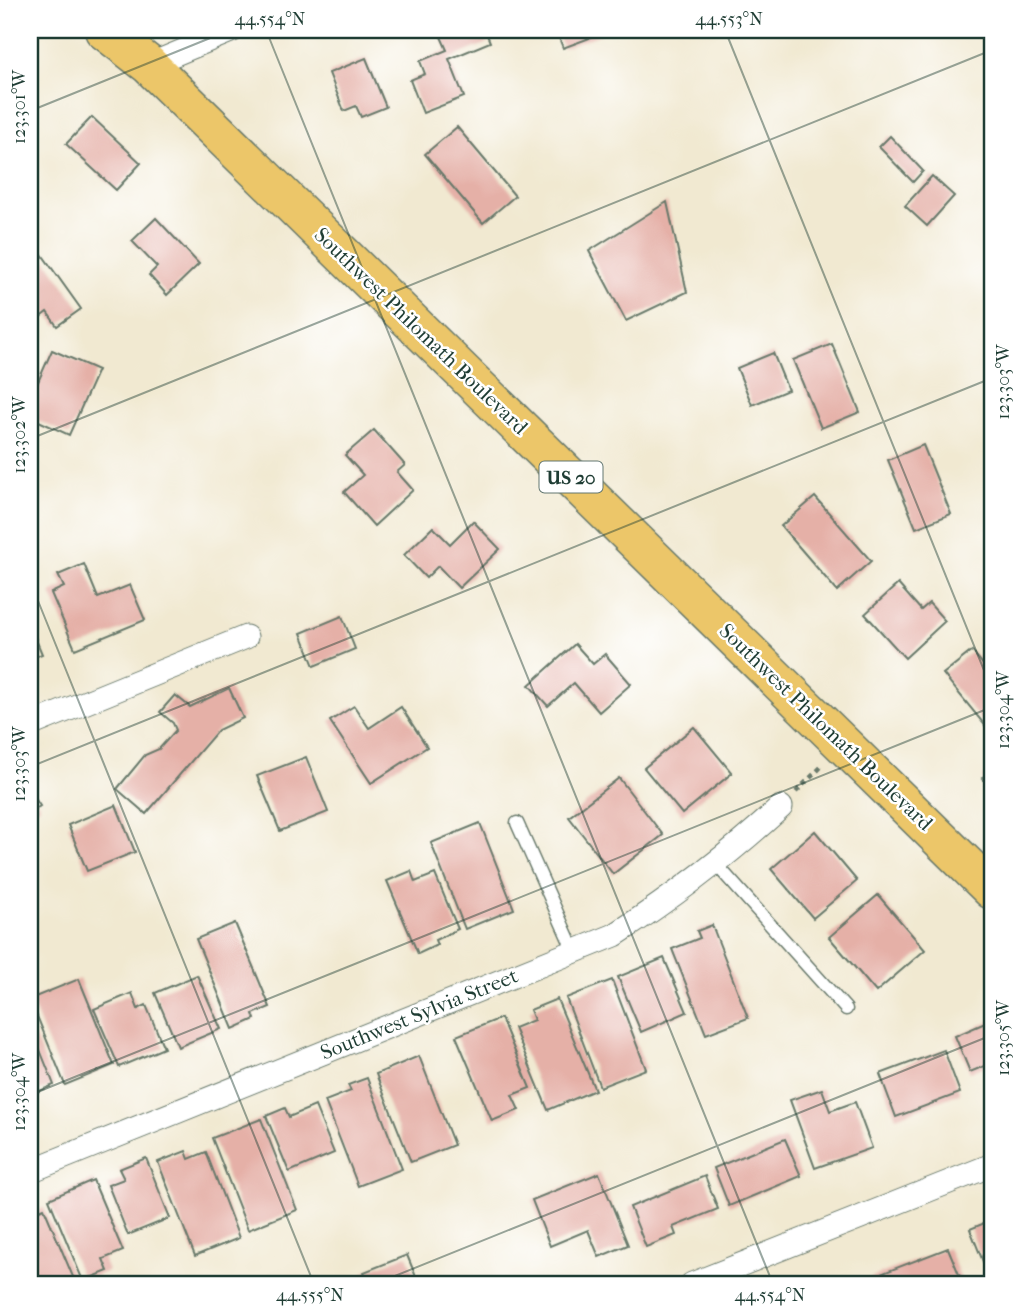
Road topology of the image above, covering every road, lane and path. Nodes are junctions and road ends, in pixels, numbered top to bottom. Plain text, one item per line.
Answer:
1 (104, 30) edge
2 (123, 30) edge
3 (233, 30) edge
4 (149, 65) junction
5 (246, 637) dead end
6 (30, 725) edge
7 (843, 744) junction
8 (780, 807) joint
9 (517, 822) dead end
10 (715, 863) junction
11 (992, 890) edge
12 (574, 951) junction
13 (846, 1009) dead end
14 (992, 1165) edge
15 (30, 1171) edge
16 (692, 1284) edge

1 - 4 highway, Southwest Philomath Boulevard / US 20
2 - 4 highway, Southwest Philomath Boulevard / US 20
3 - 4 street
4 - 7 highway, Southwest Philomath Boulevard / US 20
5 - 6 street
7 - 8 path
7 - 11 highway, Southwest Philomath Boulevard / US 20
8 - 10 street, Southwest Sylvia Street
9 - 12 lane
10 - 12 street, Southwest Sylvia Street
10 - 13 lane
12 - 15 street, Southwest Sylvia Street
14 - 16 street

